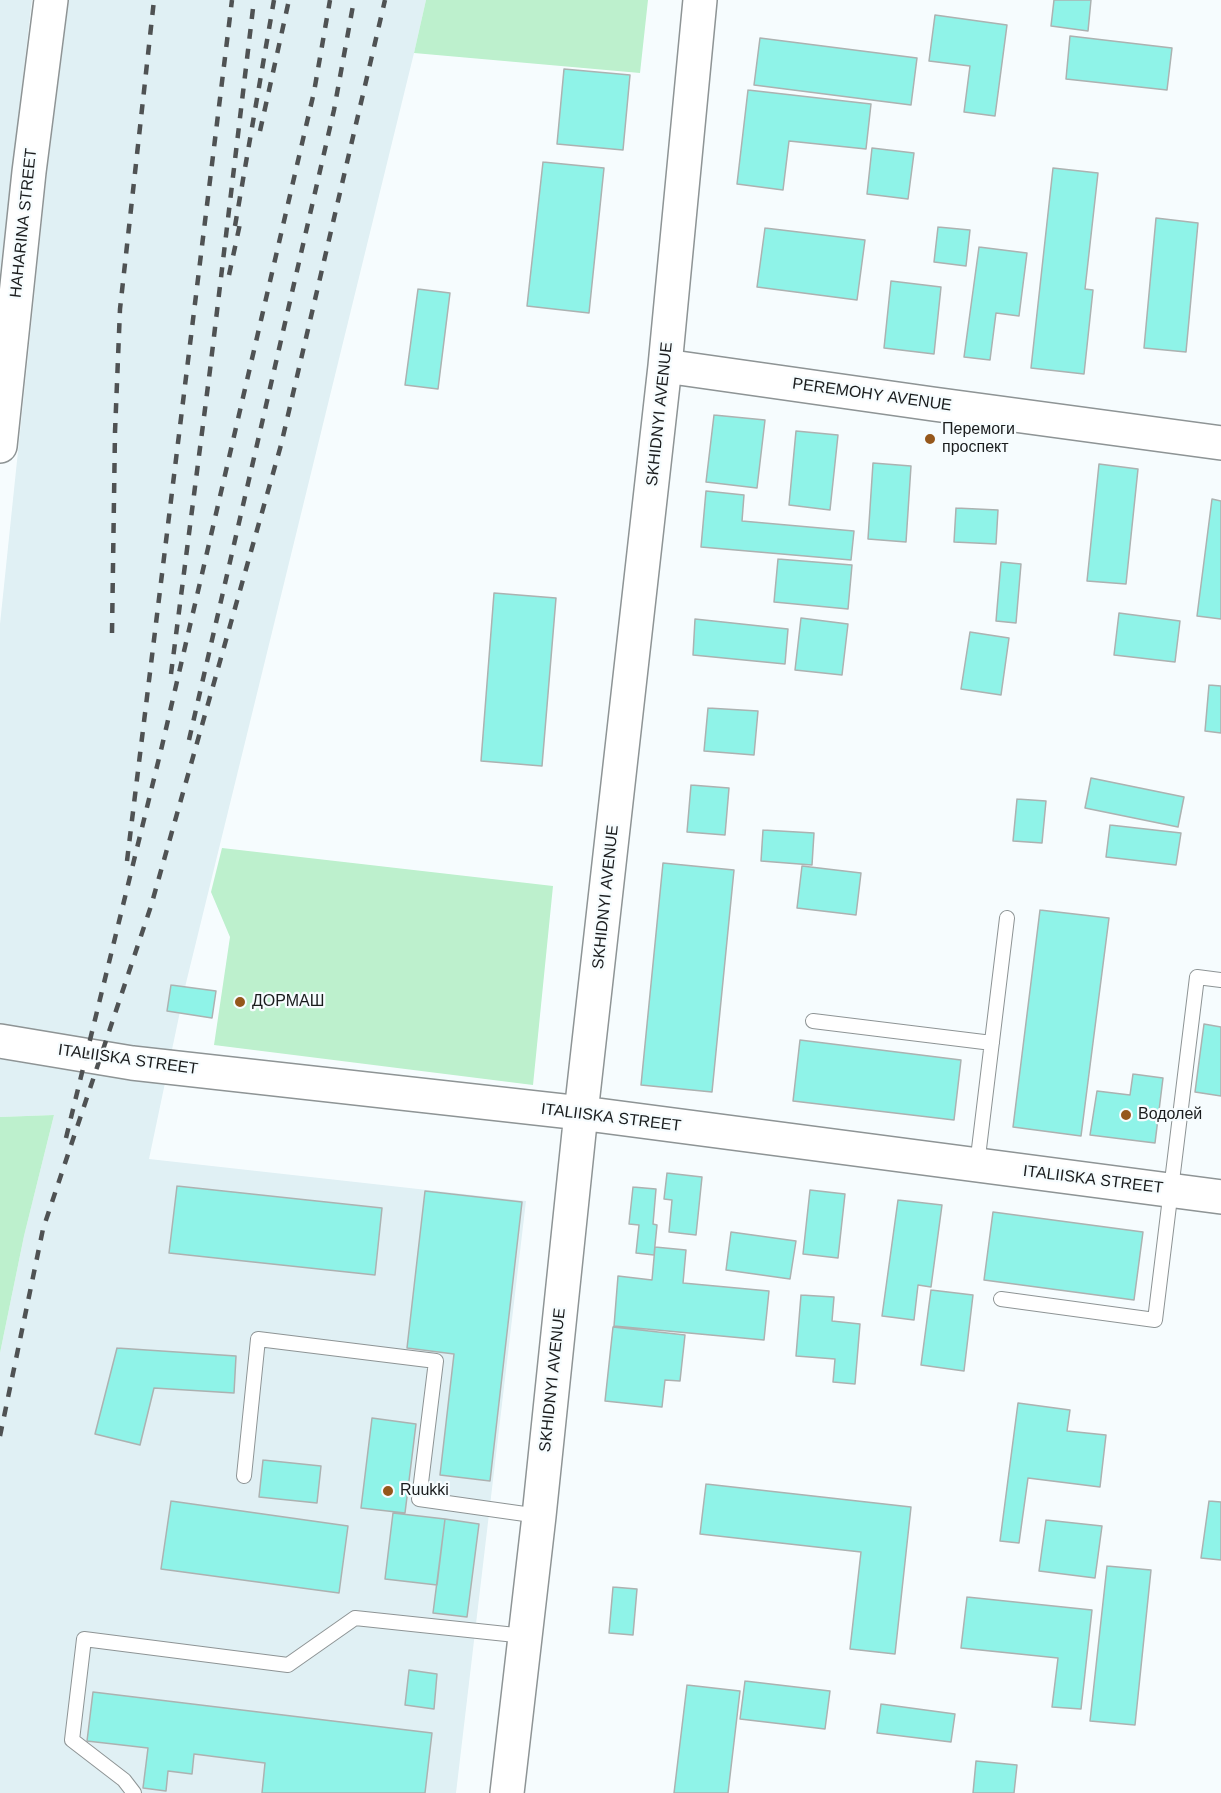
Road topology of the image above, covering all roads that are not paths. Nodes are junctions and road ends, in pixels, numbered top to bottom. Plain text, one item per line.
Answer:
1 (51, 0) edge
2 (700, 0) edge
3 (665, 366) junction
4 (1221, 443) edge
5 (0, 446) edge
6 (1007, 918) dead end
7 (1221, 980) edge
8 (813, 1021) dead end
9 (0, 1041) edge
10 (992, 1043) junction
11 (581, 1113) junction
12 (977, 1165) junction
13 (1170, 1190) junction
14 (1221, 1197) edge
15 (1001, 1299) dead end
16 (244, 1476) dead end
17 (539, 1516) junction
18 (525, 1636) junction
19 (134, 1793) edge
20 (507, 1793) edge

1 - 5 main road, HAHARINA STREET
2 - 3 main road, SKHIDNYI AVENUE
3 - 4 main road, PEREMOHY AVENUE
3 - 11 main road, SKHIDNYI AVENUE
6 - 10 lane
7 - 13 lane
8 - 10 lane
9 - 11 main road, ITALIISKA STREET
10 - 12 lane
11 - 12 main road, ITALIISKA STREET
11 - 17 main road, SKHIDNYI AVENUE
12 - 13 main road, ITALIISKA STREET
13 - 14 main road, ITALIISKA STREET
13 - 15 lane
16 - 17 lane
17 - 18 main road, SKHIDNYI AVENUE
18 - 19 lane
18 - 20 main road, SKHIDNYI AVENUE

